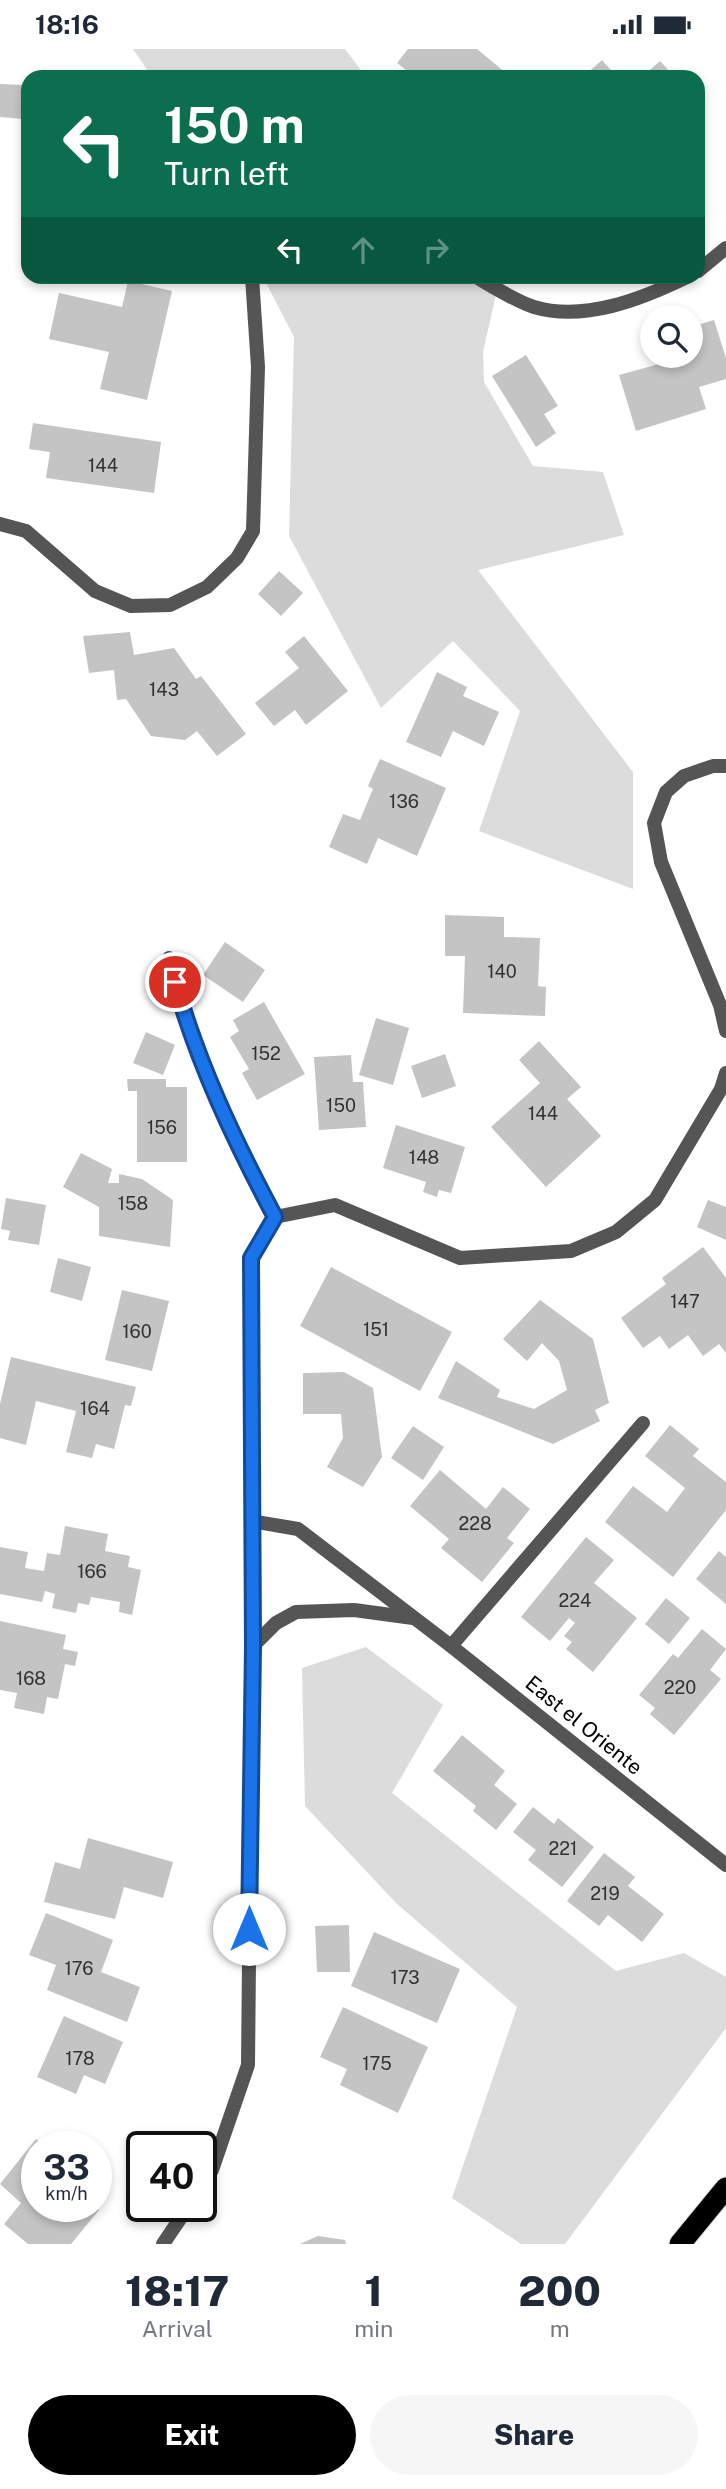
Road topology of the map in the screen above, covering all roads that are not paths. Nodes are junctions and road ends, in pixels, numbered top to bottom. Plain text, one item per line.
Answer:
1 (726, 248) edge
2 (705, 265) edge
3 (252, 284) edge
4 (490, 284) edge
5 (672, 284) edge
6 (0, 524) edge
7 (726, 766) edge
8 (169, 958) dead end
9 (726, 1031) edge
10 (726, 1073) edge
11 (275, 1217) junction
12 (643, 1423) dead end
13 (251, 1521) junction
14 (415, 1619) junction
15 (451, 1646) junction
16 (253, 1647) junction
17 (726, 1865) edge
18 (217, 2155) edge
19 (726, 2188) edge
20 (178, 2222) edge
21 (163, 2244) edge
22 (680, 2244) edge

1 - 2 street
3 - 6 street
4 - 5 street
7 - 9 street
8 - 11 street
10 - 11 street
11 - 13 street
12 - 15 street
13 - 14 street, East el Oriente
13 - 16 street
14 - 15 street, East el Oriente
14 - 16 street, East el Oriente
15 - 17 street, East el Oriente
16 - 18 street
19 - 22 highway
20 - 21 street

